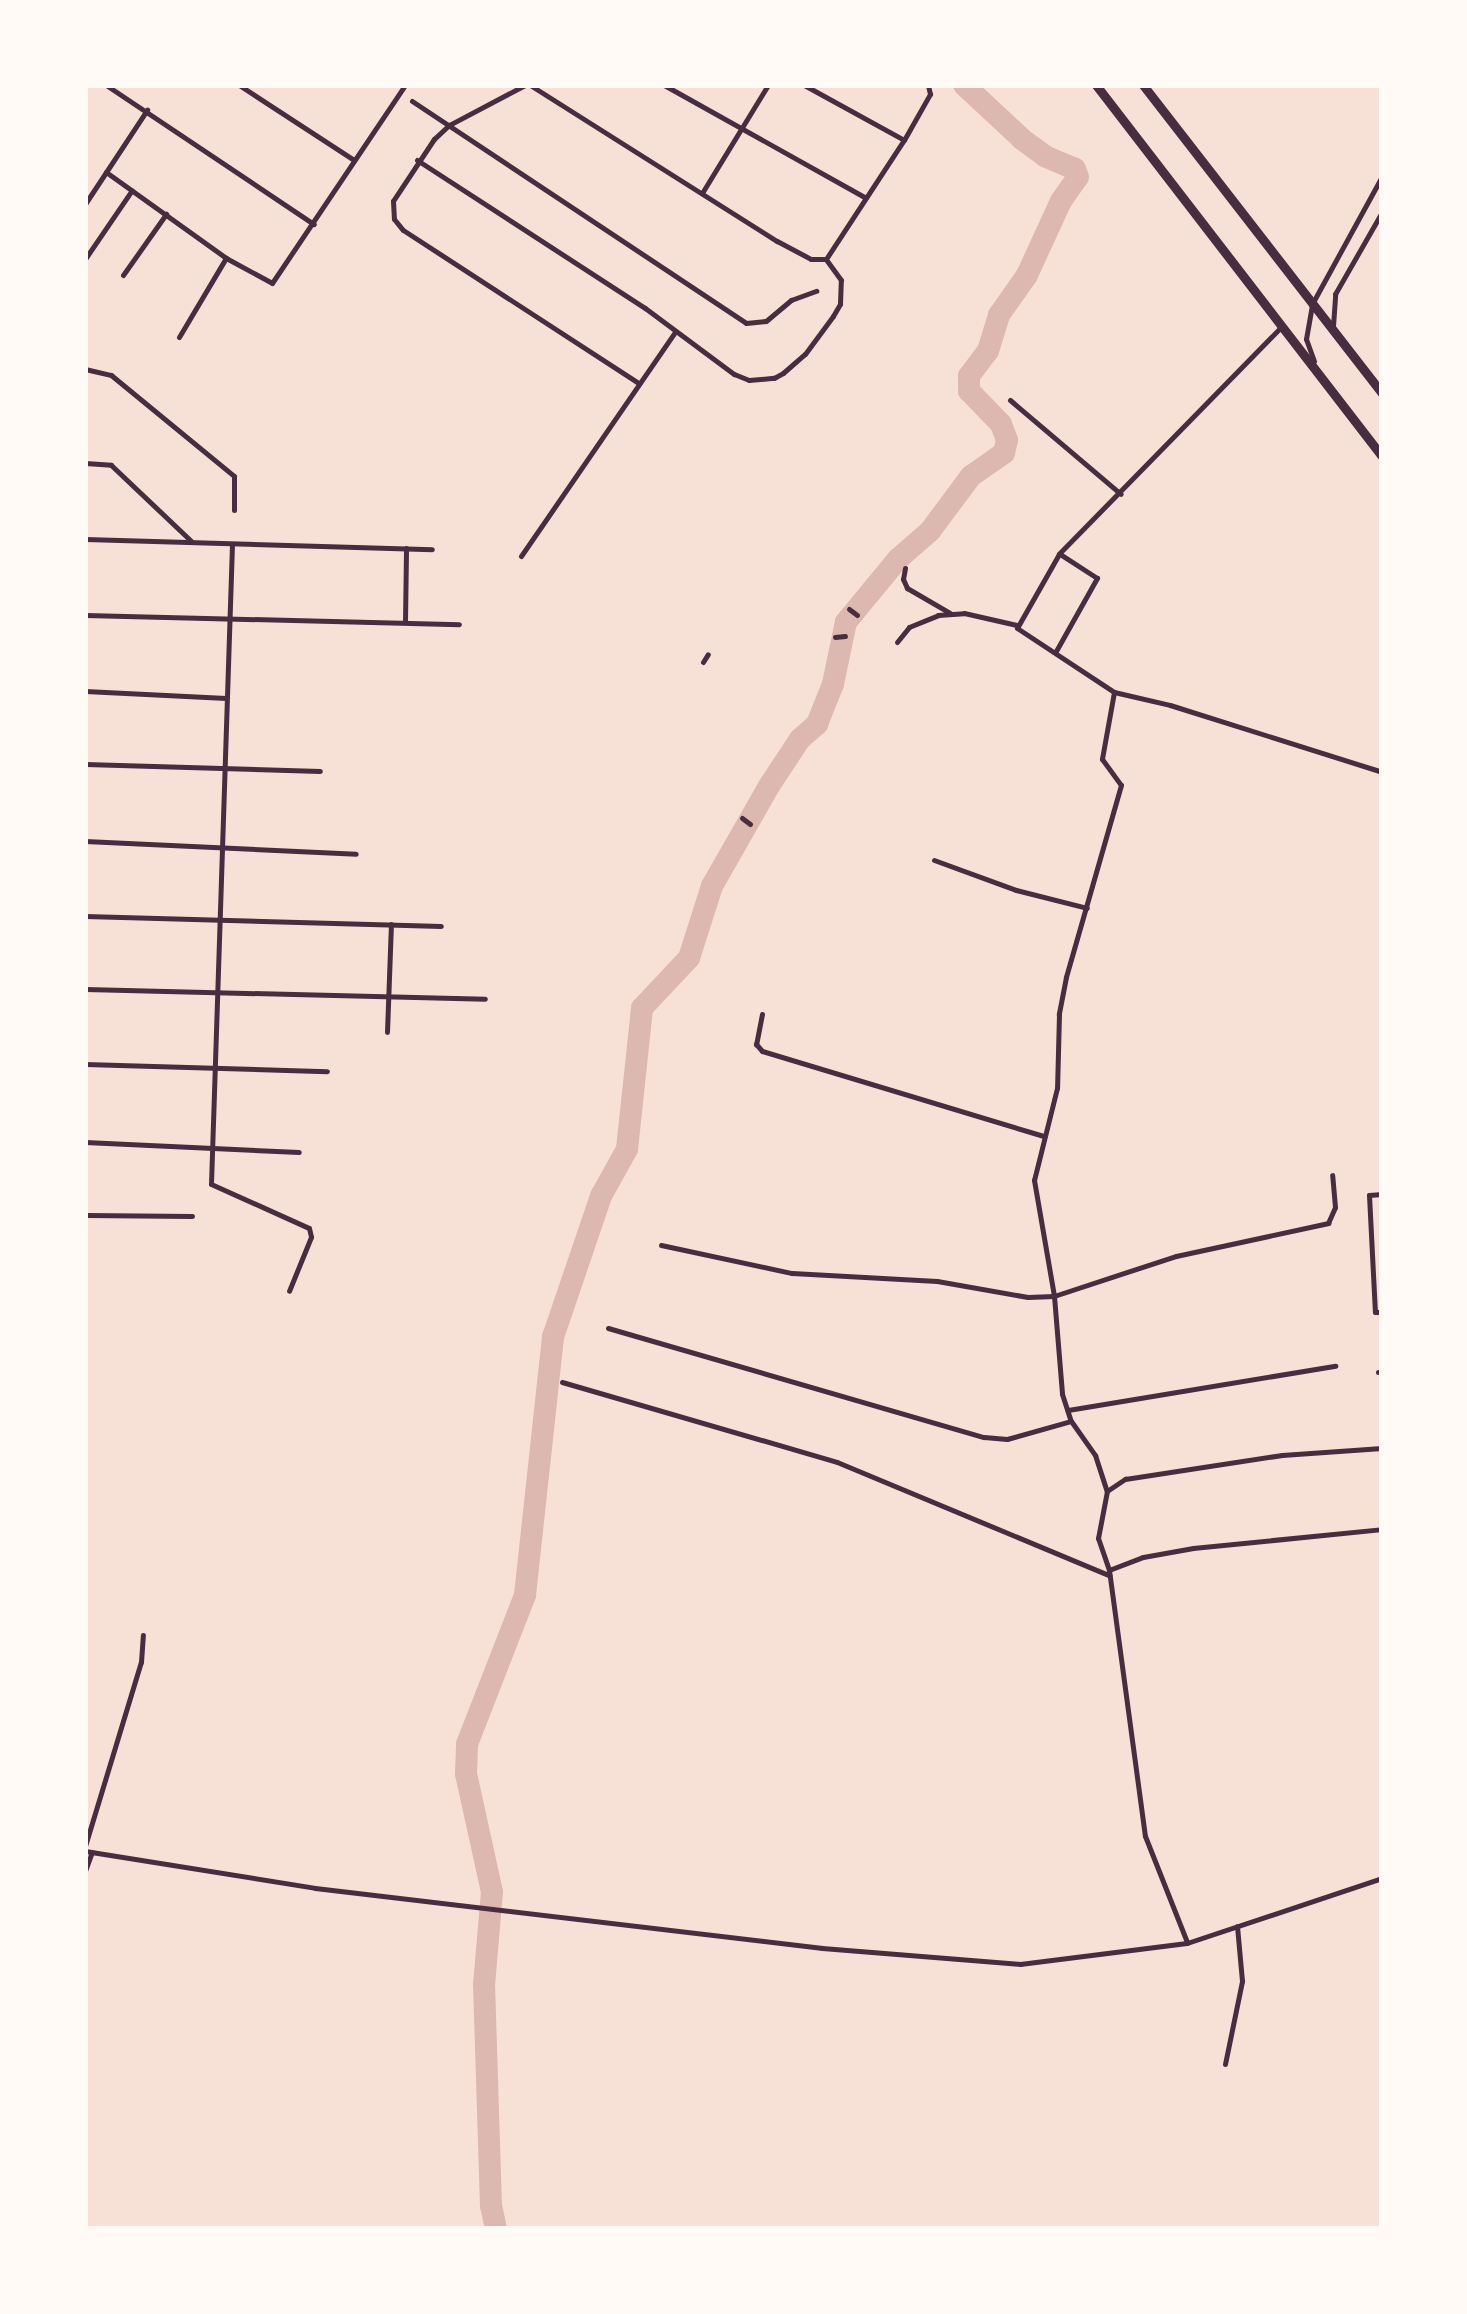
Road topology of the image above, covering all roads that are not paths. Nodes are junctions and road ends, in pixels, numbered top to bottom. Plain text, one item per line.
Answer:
1 (240, 85) edge
2 (389, 85) edge
3 (405, 85) edge
4 (528, 85) edge
5 (664, 85) edge
6 (768, 85) edge
7 (804, 85) edge
8 (928, 85) edge
9 (1096, 85) edge
10 (1142, 85) edge
11 (110, 86) edge
12 (400, 92) junction
13 (412, 101) dead end
14 (147, 110) junction
15 (449, 125) junction
16 (741, 129) junction
17 (904, 140) junction
18 (355, 160) junction
19 (417, 160) junction
20 (106, 172) junction
21 (1382, 176) edge
22 (132, 190) junction
23 (702, 193) junction
24 (866, 198) junction
25 (85, 204) edge
26 (1382, 213) edge
27 (166, 214) junction
28 (314, 224) junction
29 (226, 258) junction
30 (85, 259) edge
31 (826, 260) junction
32 (123, 275) dead end
33 (816, 290) dead end
34 (1312, 304) junction
35 (1280, 328) junction
36 (674, 332) junction
37 (1333, 333) junction
38 (179, 337) dead end
39 (85, 368) edge
40 (1319, 372) junction
41 (639, 383) junction
42 (1382, 393) edge
43 (1010, 400) dead end
44 (1382, 456) edge
45 (85, 463) edge
46 (1122, 494) junction
47 (234, 510) dead end
48 (85, 539) edge
49 (192, 542) junction
50 (232, 544) junction
51 (406, 548) junction
52 (432, 549) dead end
53 (1059, 554) junction
54 (522, 556) dead end
55 (905, 568) dead end
56 (849, 609) dead end
57 (85, 614) edge
58 (952, 614) junction
59 (857, 615) dead end
60 (230, 618) junction
61 (405, 622) junction
62 (459, 624) dead end
63 (1016, 625) junction
64 (897, 642) dead end
65 (1056, 650) junction
66 (708, 654) dead end
67 (703, 662) dead end
68 (85, 691) edge
69 (1114, 692) junction
70 (226, 698) junction
71 (85, 764) edge
72 (224, 767) junction
73 (320, 771) dead end
74 (1382, 772) edge
75 (742, 818) dead end
76 (750, 824) dead end
77 (85, 841) edge
78 (222, 847) junction
79 (356, 854) dead end
80 (934, 860) dead end
81 (1087, 908) junction
82 (85, 916) edge
83 (220, 918) junction
84 (392, 924) junction
85 (441, 926) dead end
86 (85, 989) edge
87 (217, 992) junction
88 (389, 996) junction
89 (485, 999) dead end
90 (762, 1014) dead end
91 (388, 1032) dead end
92 (85, 1064) edge
93 (215, 1065) junction
94 (327, 1071) dead end
95 (1044, 1136) junction
96 (85, 1142) edge
97 (212, 1148) junction
98 (298, 1152) dead end
99 (1332, 1175) dead end
100 (1382, 1194) edge
101 (85, 1216) edge
102 (192, 1216) dead end
103 (661, 1244) dead end
104 (1382, 1250) edge
105 (1372, 1251) junction
106 (288, 1291) dead end
107 (1054, 1296) junction
108 (1382, 1312) edge
109 (608, 1328) dead end
110 (1335, 1366) dead end
111 (562, 1382) dead end
112 (1068, 1410) junction
113 (1071, 1422) junction
114 (1382, 1448) edge
115 (1107, 1491) junction
116 (1382, 1529) edge
117 (1109, 1572) junction
118 (143, 1635) dead end
119 (87, 1850) edge
120 (85, 1871) edge
121 (1382, 1878) edge
122 (1236, 1926) junction
123 (1187, 1943) junction
124 (1225, 2064) dead end

1 - 18 street
2 - 12 street
3 - 12 street
4 - 15 street
4 - 23 street
5 - 16 street
6 - 16 street
7 - 17 street
8 - 17 street
9 - 35 main road
10 - 34 main road
11 - 14 street
12 - 18 street
13 - 15 street
14 - 20 street
14 - 28 street
15 - 19 street
15 - 33 street
16 - 23 street
16 - 24 street
17 - 24 street
18 - 28 street
19 - 36 street
19 - 41 street
20 - 22 street
20 - 25 street
21 - 34 street
22 - 27 street
22 - 30 street
23 - 31 street
24 - 31 street
26 - 37 street
27 - 29 street
27 - 32 street
28 - 29 street
29 - 38 street
31 - 36 street
34 - 37 main road
34 - 40 street
35 - 40 main road
35 - 46 street
36 - 41 street
37 - 42 main road
39 - 47 street
40 - 44 main road
41 - 54 street
43 - 46 street
45 - 49 street
46 - 53 street
48 - 49 street
49 - 50 street
50 - 51 street
50 - 60 street
51 - 52 street
51 - 61 street
53 - 63 street
53 - 65 street
55 - 58 street
56 - 59 street
57 - 60 street
58 - 63 street
58 - 64 street
60 - 61 street
60 - 70 street
61 - 62 street
63 - 65 street
65 - 69 street
66 - 67 street
68 - 70 street
69 - 74 street
69 - 81 street
70 - 72 street
71 - 72 street
72 - 73 street
72 - 78 street
75 - 76 street
77 - 78 street
78 - 79 street
78 - 83 street
80 - 81 street
81 - 95 street
82 - 83 street
83 - 84 street
83 - 87 street
84 - 85 street
84 - 88 street
86 - 87 street
87 - 88 street
87 - 93 street
88 - 89 street
88 - 91 street
90 - 95 street
92 - 93 street
93 - 94 street
93 - 97 street
95 - 107 street
96 - 97 street
97 - 98 street
97 - 106 street
99 - 107 street
100 - 105 street
101 - 102 street
103 - 107 street
104 - 105 street
105 - 108 street
107 - 112 street
109 - 113 street
110 - 112 street
111 - 117 street
112 - 113 street
113 - 115 street
114 - 115 street
115 - 117 street
116 - 117 street
117 - 123 street
118 - 119 street
119 - 120 street
119 - 123 street
121 - 122 street
122 - 123 street
122 - 124 street

